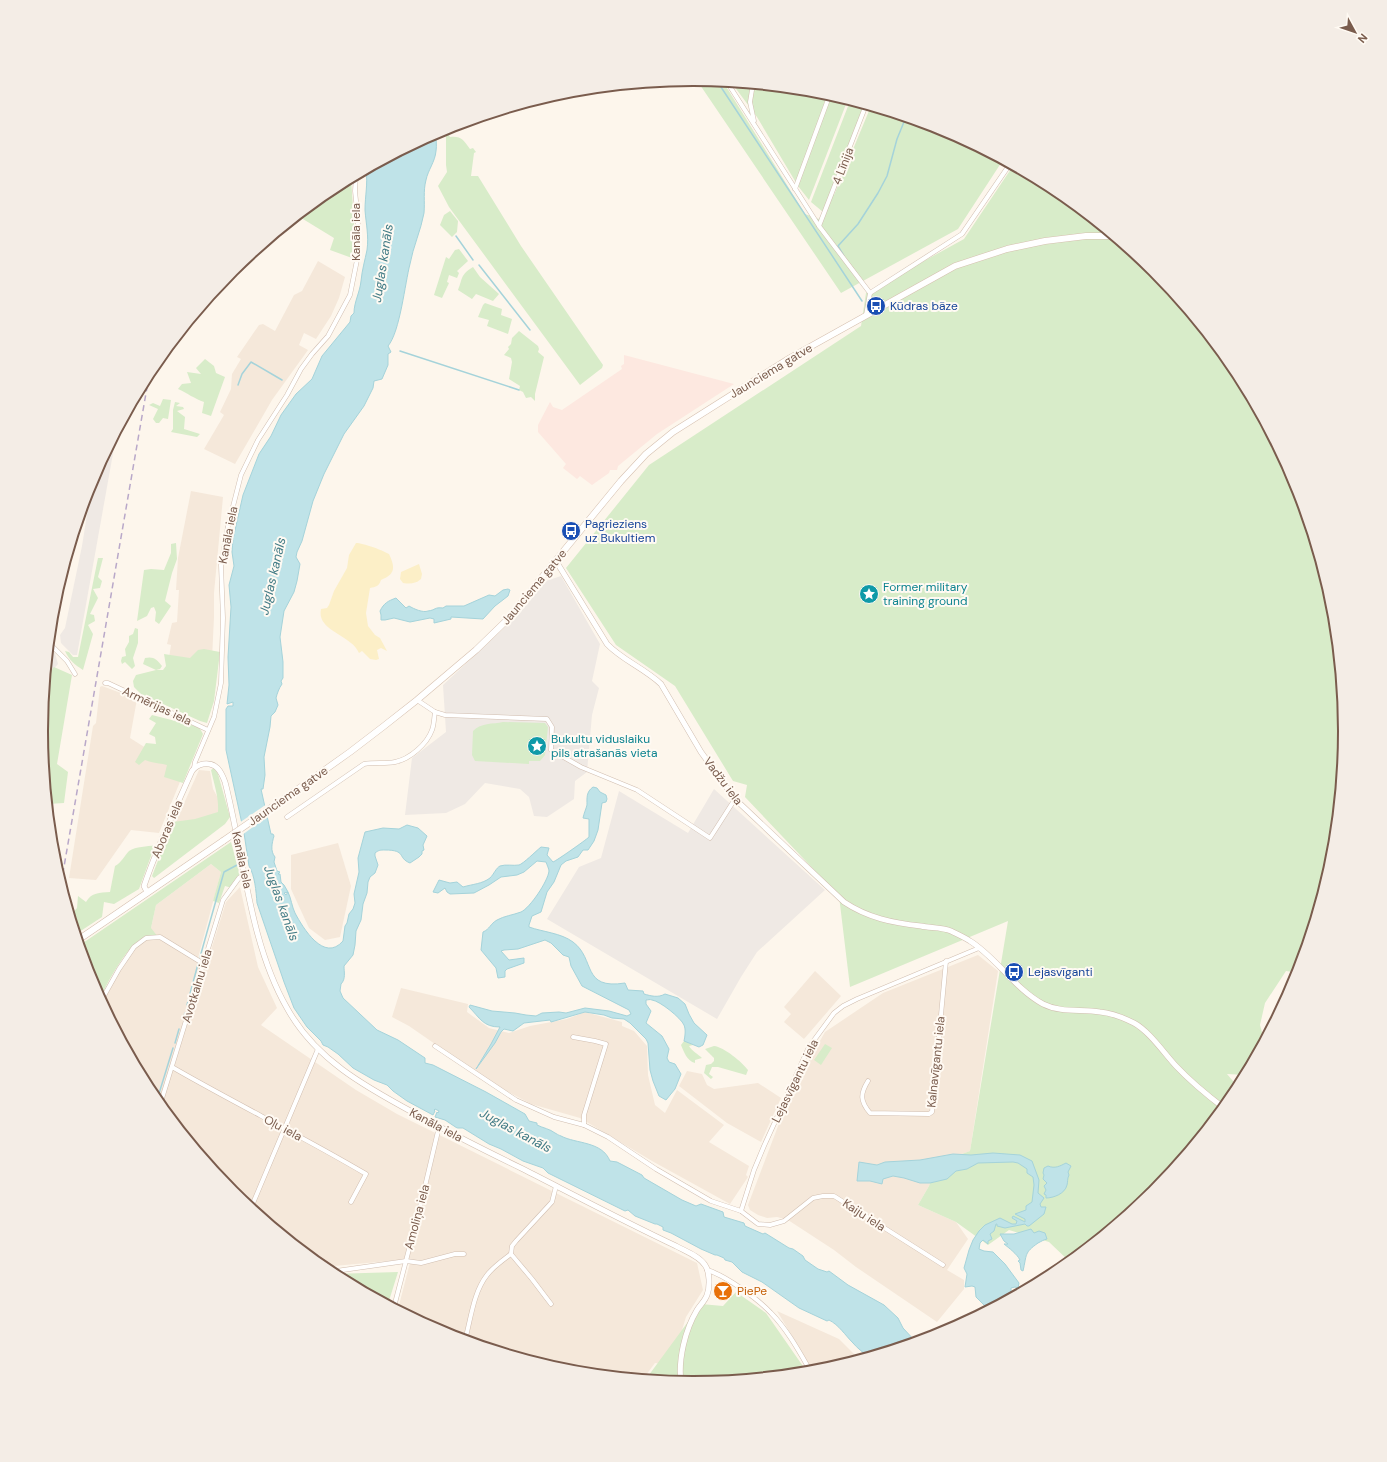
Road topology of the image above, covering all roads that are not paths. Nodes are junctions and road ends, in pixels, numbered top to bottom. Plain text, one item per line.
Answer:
1 (730, 87) edge
2 (752, 89) edge
3 (828, 100) edge
4 (865, 108) edge
5 (754, 124) junction
6 (1008, 167) edge
7 (356, 181) edge
8 (795, 189) junction
9 (819, 226) junction
10 (1107, 236) edge
11 (870, 293) junction
12 (866, 315) junction
13 (556, 561) junction
14 (54, 648) edge
15 (75, 674) dead end
16 (105, 683) dead end
17 (417, 700) junction
18 (436, 712) junction
19 (208, 730) junction
20 (194, 768) junction
21 (734, 799) junction
22 (287, 817) dead end
23 (245, 874) junction
24 (147, 892) junction
25 (82, 937) edge
26 (979, 948) junction
27 (946, 961) junction
28 (204, 964) junction
29 (105, 995) edge
30 (572, 1037) dead end
31 (435, 1046) dead end
32 (318, 1049) junction
33 (172, 1067) junction
34 (868, 1080) dead end
35 (162, 1098) edge
36 (1220, 1105) edge
37 (584, 1125) junction
38 (439, 1127) junction
39 (284, 1129) junction
40 (556, 1186) junction
41 (253, 1202) edge
42 (351, 1202) dead end
43 (741, 1211) junction
44 (464, 1254) dead end
45 (511, 1254) junction
46 (406, 1261) junction
47 (943, 1265) dead end
48 (707, 1270) junction
49 (339, 1271) edge
50 (395, 1303) edge
51 (551, 1304) dead end
52 (466, 1335) edge
53 (807, 1366) edge
54 (681, 1376) edge

1 - 5 street
2 - 5 street
3 - 8 street
4 - 9 street, 4 Līnija
5 - 8 street
6 - 11 street
7 - 19 street, Kanāla iela
8 - 9 street
9 - 11 street
10 - 12 main road, Jaunciema gatve
11 - 12 street
12 - 13 main road, Jaunciema gatve
13 - 17 main road, Jaunciema gatve
13 - 21 street, Vadžu iela
14 - 15 street
16 - 19 street, Armērijas iela
17 - 18 street
17 - 24 main road, Jaunciema gatve, bridge
18 - 21 street
18 - 22 street
19 - 20 street, Kanāla iela
20 - 23 street, Kanāla iela
20 - 24 street, Aboras iela
21 - 26 street, Vadžu iela
23 - 28 street, Avotkalnu iela
23 - 32 street, Kanāla iela
24 - 25 main road, Jaunciema gatve
26 - 27 street, Lejasvīgantu iela
26 - 36 street, Vadžu iela
27 - 34 street, Kalnavīgantu iela
27 - 43 street, Lejasvīgantu iela
28 - 29 street
28 - 33 street, Avotkalnu iela
30 - 37 street
31 - 37 street, Kaiju iela
32 - 38 street, Kanāla iela
32 - 39 street
33 - 35 street, Avotkalnu iela
33 - 39 street, Oļu iela
37 - 43 street, Kaiju iela
38 - 40 street, Kanāla iela
38 - 46 street, Amoliņa iela
39 - 41 street
39 - 42 street, Oļu iela
40 - 45 street
40 - 48 street, Kanāla iela
43 - 47 street, Kaiju iela
44 - 46 street
45 - 51 street
45 - 52 street
46 - 49 street
46 - 50 street, Amoliņa iela
48 - 53 street
48 - 54 street

